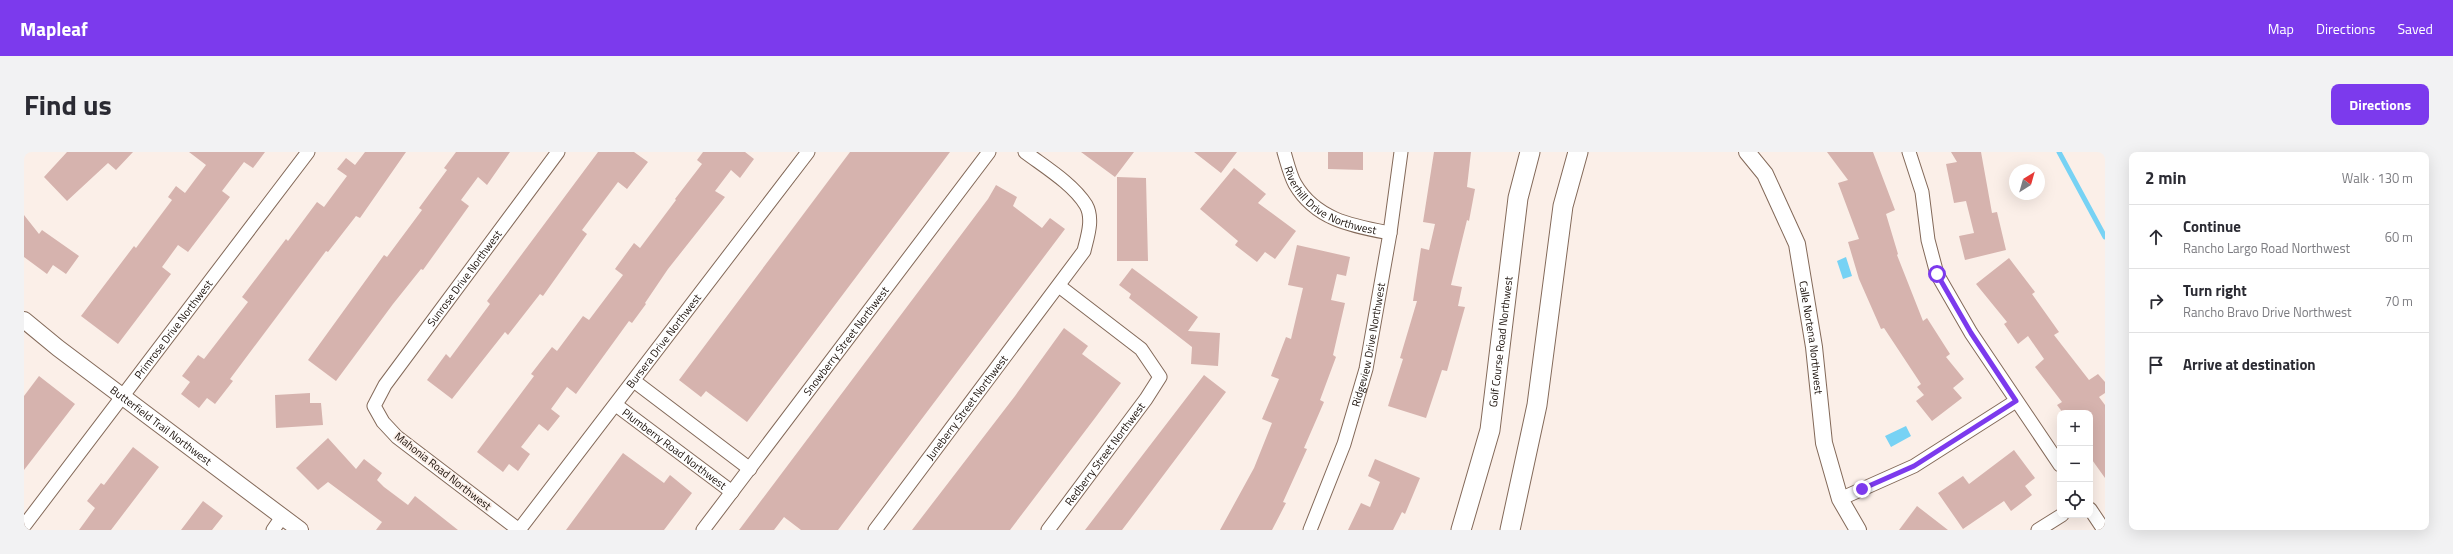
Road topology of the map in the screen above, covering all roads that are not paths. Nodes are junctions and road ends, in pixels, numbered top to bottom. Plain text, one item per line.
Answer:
1 (308, 152) edge
2 (558, 152) edge
3 (808, 152) edge
4 (989, 152) edge
5 (1025, 152) edge
6 (1284, 152) edge
7 (1401, 152) edge
8 (1530, 152) edge
9 (1578, 152) edge
10 (1747, 152) edge
11 (1910, 152) edge
12 (1390, 233) junction
13 (1059, 286) junction
14 (24, 320) edge
15 (634, 381) junction
16 (123, 397) junction
17 (2016, 401) junction
18 (616, 405) junction
19 (374, 406) joint
20 (2057, 461) edge
21 (750, 469) junction
22 (732, 492) junction
23 (1840, 498) junction
24 (2093, 514) edge
25 (2057, 518) edge
26 (278, 524) edge
27 (24, 526) edge
28 (300, 530) edge
29 (519, 530) edge
30 (703, 530) edge
31 (875, 530) edge
32 (1048, 530) edge
33 (1310, 530) edge
34 (1461, 530) edge
35 (1510, 530) edge
36 (1858, 530) edge
37 (2038, 530) edge
38 (2104, 530) edge

1 - 16 street, Primrose Drive Northwest
2 - 19 street, Sunrose Drive Northwest
3 - 15 street, Bursera Drive Northwest
4 - 21 street, Snowberry Street Northwest
5 - 13 street, Juneberry Street Northwest
6 - 12 street, Riverhill Drive Northwest
7 - 12 street, Ridgeview Drive Northwest
8 - 34 main road, Golf Course Road Northwest
9 - 35 main road
10 - 23 street, Calle Nortena Northwest
11 - 17 street
12 - 33 street, Ridgeview Drive Northwest
13 - 31 street, Juneberry Street Northwest
13 - 32 street, Redberry Street Northwest
14 - 16 street, Butterfield Trail Northwest
15 - 18 street, Bursera Drive Northwest
15 - 21 street
16 - 26 street, Butterfield Trail Northwest
16 - 27 street, Primrose Drive Northwest
17 - 20 street
17 - 23 street
18 - 22 street, Plumberry Road Northwest
18 - 29 street, Bursera Drive Northwest
19 - 29 street, Mahonia Road Northwest
21 - 22 street, Snowberry Street Northwest
22 - 30 street, Snowberry Street Northwest
23 - 36 street, Calle Nortena Northwest
24 - 38 street
25 - 37 street
26 - 28 street, Butterfield Trail Northwest

